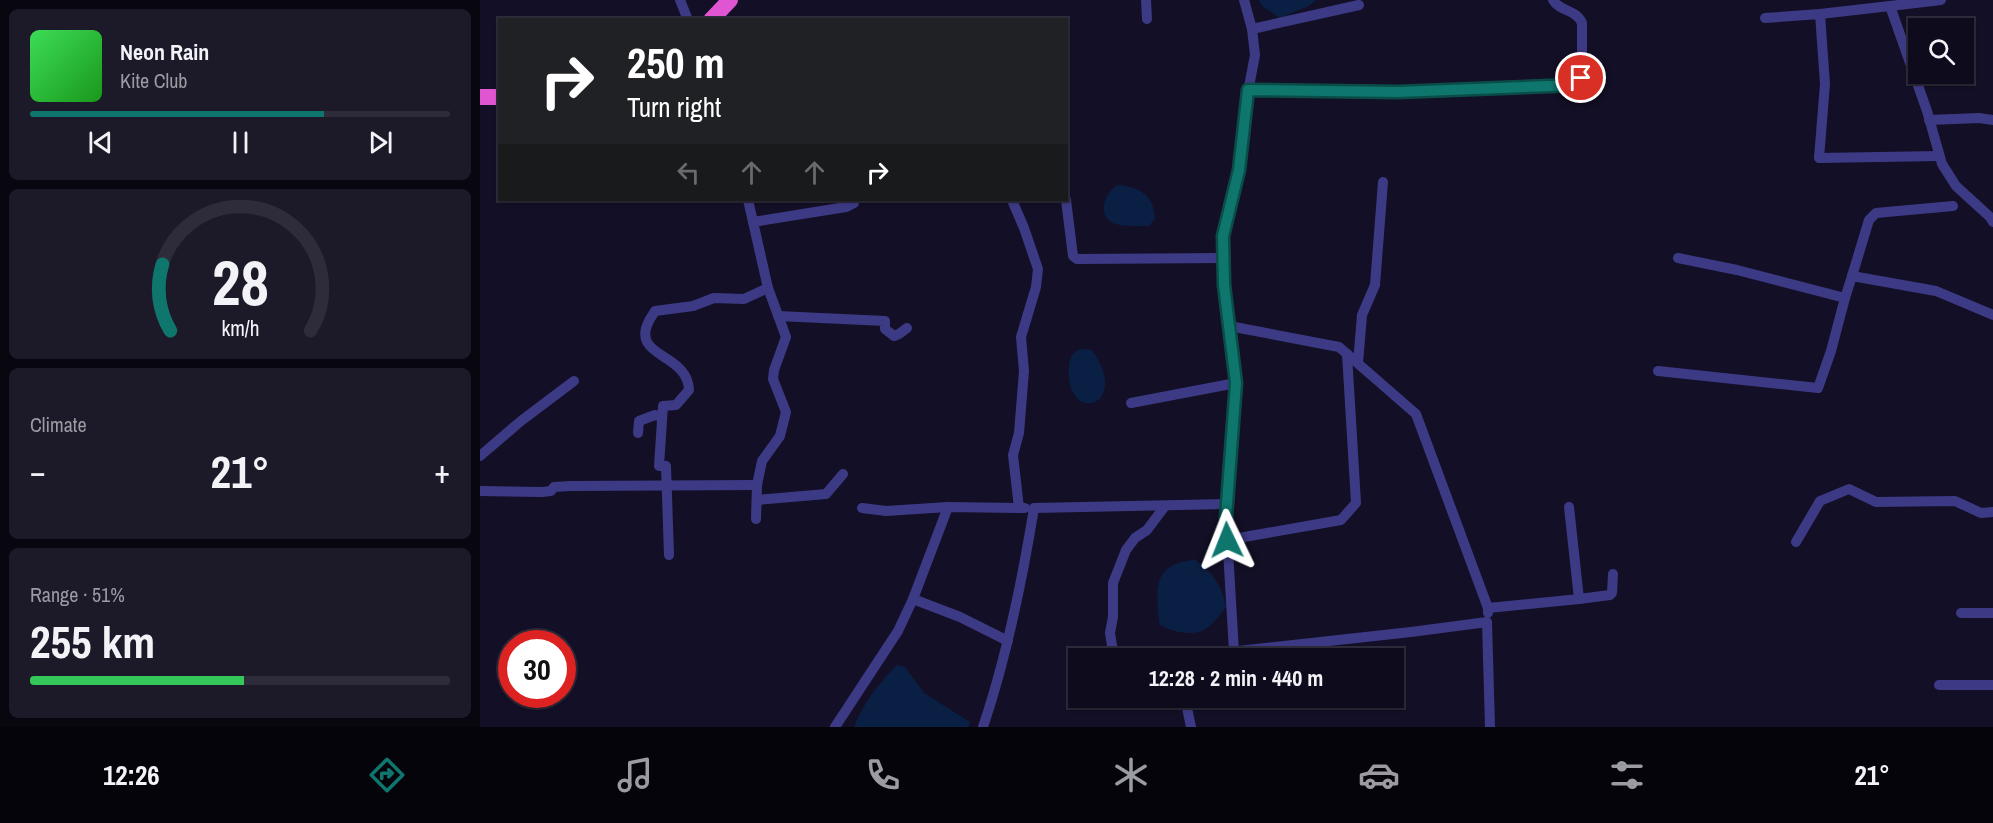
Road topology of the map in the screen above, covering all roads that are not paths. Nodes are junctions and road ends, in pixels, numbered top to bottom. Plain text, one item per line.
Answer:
1 (680, 0) edge
2 (730, 0) edge
3 (1146, 0) edge
4 (1244, 0) edge
5 (1553, 0) edge
6 (1941, 0) edge
7 (1359, 5) dead end
8 (1890, 6) junction
9 (1820, 14) junction
10 (687, 18) edge
11 (713, 18) edge
12 (1765, 18) dead end
13 (1147, 20) dead end
14 (1252, 29) junction
15 (1248, 90) junction
16 (480, 97) edge
17 (498, 98) edge
18 (1929, 120) junction
19 (1993, 120) edge
20 (1939, 156) junction
21 (1383, 182) dead end
22 (748, 201) edge
23 (854, 201) edge
24 (1012, 201) edge
25 (1066, 201) edge
26 (1953, 206) dead end
27 (753, 222) junction
28 (1993, 222) edge
29 (1224, 258) junction
30 (1678, 258) dead end
31 (1852, 276) junction
32 (768, 288) junction
33 (1845, 298) junction
34 (1993, 315) edge
35 (778, 316) junction
36 (1229, 326) junction
37 (907, 328) dead end
38 (1347, 354) junction
39 (1358, 363) junction
40 (1658, 371) dead end
41 (574, 381) dead end
42 (1236, 383) junction
43 (1131, 403) dead end
44 (662, 417) junction
45 (638, 433) dead end
46 (480, 456) edge
47 (843, 474) dead end
48 (666, 485) junction
49 (757, 485) junction
50 (480, 491) edge
51 (757, 500) junction
52 (1227, 504) junction
53 (1165, 506) junction
54 (948, 507) junction
55 (1569, 507) dead end
56 (862, 508) dead end
57 (1018, 508) junction
58 (1034, 508) junction
59 (1993, 512) edge
60 (756, 519) dead end
61 (1227, 540) junction
62 (1796, 542) dead end
63 (669, 555) dead end
64 (1613, 574) dead end
65 (913, 599) junction
66 (1579, 599) junction
67 (1488, 608) junction
68 (1961, 613) dead end
69 (1993, 613) edge
70 (1487, 622) junction
71 (1008, 641) junction
72 (1112, 648) edge
73 (1234, 648) edge
74 (1264, 648) edge
75 (1993, 685) edge
76 (1938, 686) dead end
77 (1187, 708) edge
78 (835, 727) edge
79 (983, 727) edge
80 (1191, 727) edge
81 (1490, 727) edge

1 - 10 street
2 - 11 highway
3 - 13 street
4 - 14 street
5 - 15 street
6 - 8 street
7 - 14 street
8 - 9 street
8 - 18 street
9 - 12 street
9 - 20 street
14 - 15 street
15 - 29 street
16 - 17 highway
18 - 19 street
18 - 20 street
20 - 28 street
21 - 39 street
22 - 27 street
23 - 27 street
24 - 57 street
25 - 29 street
26 - 31 street
27 - 32 street
29 - 36 street
30 - 33 street
31 - 33 street
31 - 34 street
32 - 35 street
32 - 44 street
33 - 40 street
35 - 37 street
35 - 49 street
36 - 38 street
36 - 42 street
38 - 39 street
38 - 61 street
39 - 67 street
41 - 46 street
42 - 43 street
42 - 52 street
44 - 45 street
44 - 48 street
47 - 51 street
48 - 49 street
48 - 50 street
48 - 63 street
49 - 51 street
51 - 60 street
52 - 53 street
52 - 61 street
53 - 58 street
53 - 72 street
54 - 56 street
54 - 57 street
54 - 65 street
55 - 66 street
57 - 58 street
58 - 71 street
59 - 62 street
61 - 73 street
64 - 66 street
65 - 71 street
65 - 78 street
66 - 67 street
67 - 70 street
68 - 69 street
70 - 74 street
70 - 81 street
71 - 79 street
75 - 76 street
77 - 80 street

